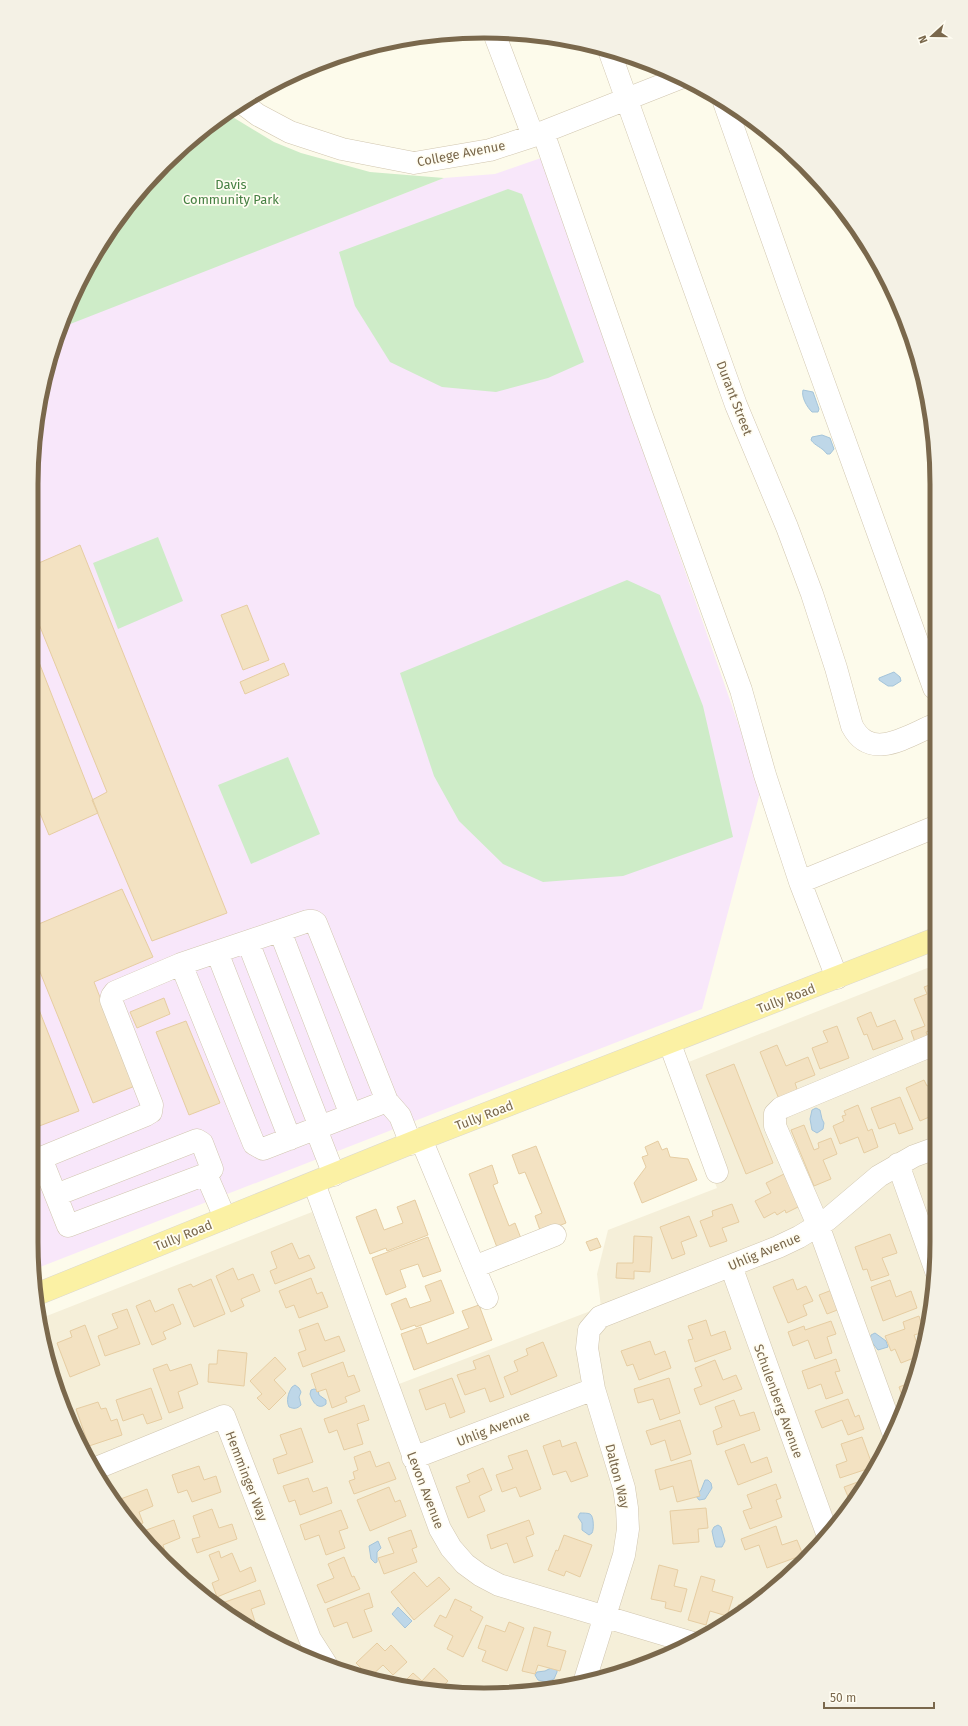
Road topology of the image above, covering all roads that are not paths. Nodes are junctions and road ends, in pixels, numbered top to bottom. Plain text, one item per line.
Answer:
1 (496, 38) edge
2 (611, 57) edge
3 (673, 81) edge
4 (626, 99) junction
5 (247, 107) edge
6 (727, 110) edge
7 (538, 134) junction
8 (930, 677) edge
9 (930, 727) edge
10 (930, 829) edge
11 (800, 882) junction
12 (280, 931) junction
13 (930, 941) edge
14 (248, 942) junction
15 (217, 952) junction
16 (181, 964) junction
17 (837, 978) junction
18 (670, 1044) junction
19 (930, 1046) edge
20 (388, 1101) junction
21 (351, 1115) junction
22 (318, 1128) junction
23 (290, 1139) junction
24 (416, 1142) junction
25 (930, 1151) edge
26 (38, 1160) edge
27 (898, 1164) junction
28 (717, 1172) dead end
29 (206, 1174) junction
30 (334, 1175) junction
31 (314, 1183) junction
32 (56, 1195) junction
33 (225, 1218) junction
34 (818, 1225) junction
35 (555, 1235) dead end
36 (930, 1253) edge
37 (731, 1266) junction
38 (474, 1267) junction
39 (41, 1292) edge
40 (487, 1298) dead end
41 (600, 1317) joint
42 (594, 1389) junction
43 (890, 1425) edge
44 (414, 1458) junction
45 (99, 1467) edge
46 (825, 1529) edge
47 (605, 1616) junction
48 (684, 1640) edge
49 (322, 1657) edge
50 (586, 1676) edge

1 - 7 street
2 - 4 street, Durant Street
3 - 4 street, College Avenue
4 - 7 street, College Avenue
4 - 9 street, Durant Street
5 - 7 street, College Avenue
6 - 8 street
7 - 11 street
10 - 11 street
11 - 17 street
12 - 14 street
12 - 20 street
12 - 21 street
13 - 17 main road, Tully Road
14 - 15 street
14 - 22 street
15 - 16 street
15 - 23 street
16 - 23 street
16 - 26 street
17 - 18 main road, Tully Road
18 - 24 main road, Tully Road
18 - 28 street
19 - 34 street
20 - 21 street
20 - 24 street
21 - 22 street
22 - 23 street
22 - 30 street
24 - 30 main road, Tully Road
24 - 38 street
25 - 27 street, Uhlig Avenue
26 - 32 street
27 - 34 street, Uhlig Avenue
27 - 36 street
29 - 32 street
29 - 32 street
29 - 33 street
30 - 31 main road, Tully Road
31 - 33 main road, Tully Road
31 - 44 street, Levon Avenue
33 - 39 main road, Tully Road
34 - 37 street, Uhlig Avenue
34 - 43 street
35 - 38 street
37 - 41 street, Uhlig Avenue
37 - 46 street, Schulenberg Avenue
38 - 40 street
41 - 42 street, Dalton Way
42 - 44 street, Uhlig Avenue
42 - 47 street, Dalton Way
44 - 47 street, Levon Avenue
45 - 49 street, Hemminger Way
47 - 48 street, Levon Avenue
47 - 50 street, Dalton Way

